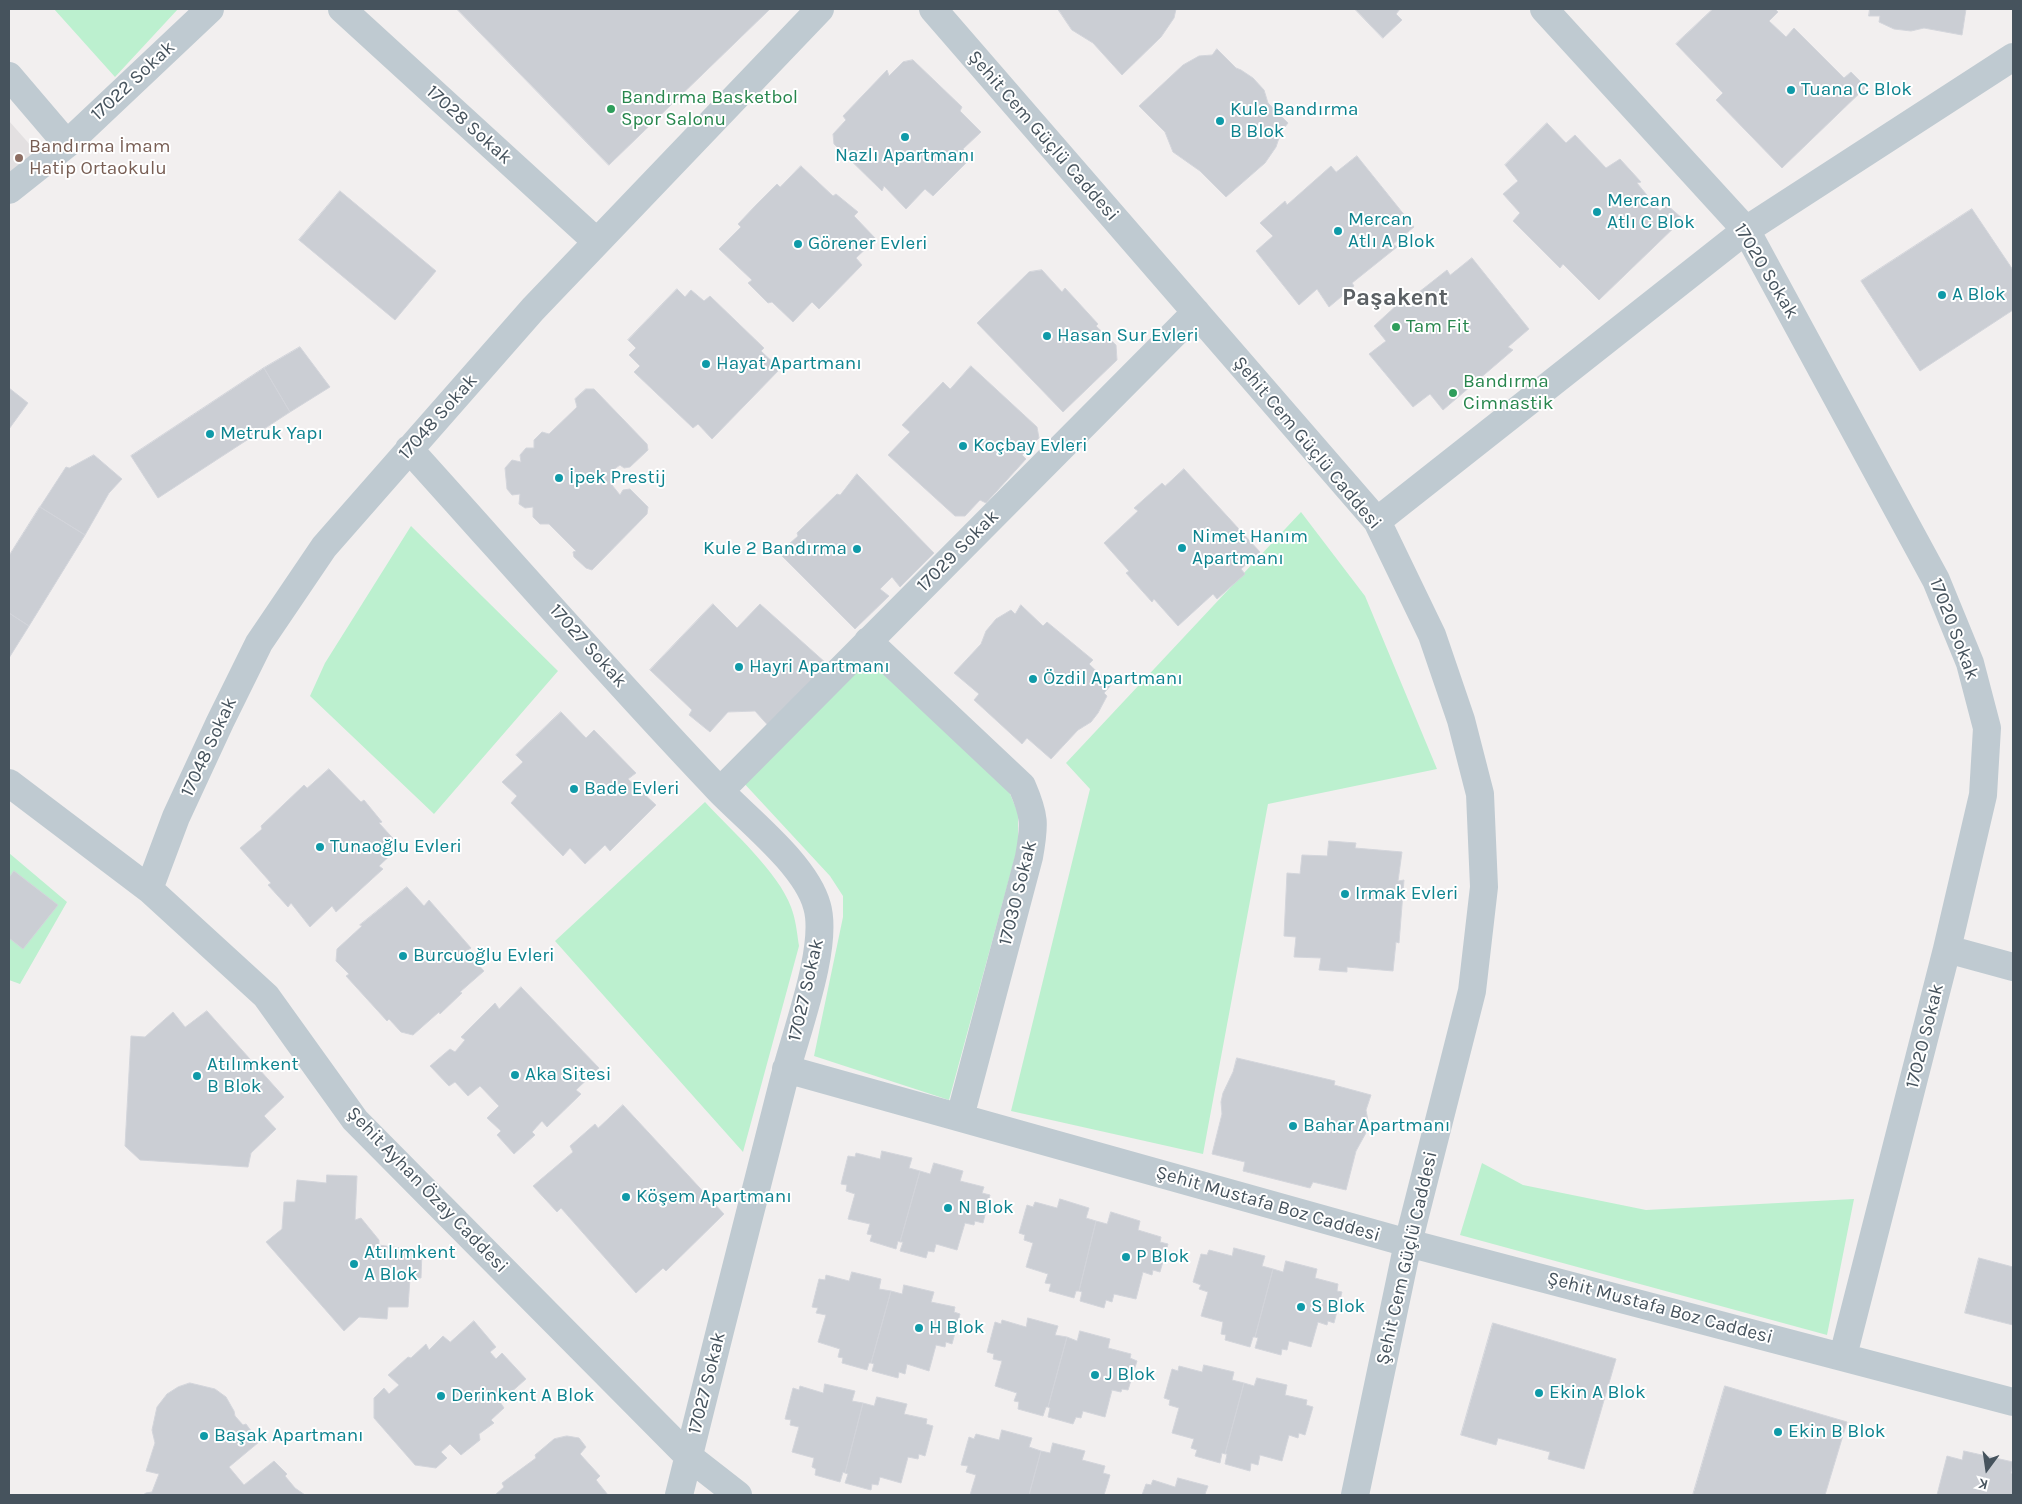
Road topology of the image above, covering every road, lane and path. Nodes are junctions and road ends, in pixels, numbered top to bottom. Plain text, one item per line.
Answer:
1 (210, 9) edge
2 (342, 9) edge
3 (820, 9) edge
4 (933, 9) edge
5 (1544, 9) edge
6 (2010, 53) edge
7 (9, 76) edge
8 (67, 144) junction
9 (9, 190) edge
10 (1746, 230) junction
11 (597, 242) junction
12 (1196, 312) junction
13 (409, 449) junction
14 (1377, 521) junction
15 (868, 641) junction
16 (9, 783) edge
17 (720, 791) junction
18 (149, 889) junction
19 (1947, 949) junction
20 (2013, 967) edge
21 (786, 1069) junction
22 (960, 1117) junction
23 (1408, 1243) junction
24 (1843, 1356) junction
25 (2013, 1402) edge
26 (688, 1456) junction
27 (678, 1495) edge
28 (738, 1495) edge
29 (1355, 1495) edge

1 - 8 street, 17022 Sokak
2 - 11 street, 17028 Sokak
3 - 11 street, 17048 Sokak
4 - 12 street, Şehit Cem Güçlü Caddesi
5 - 10 street, 17020 Sokak
6 - 10 street
7 - 8 street
8 - 9 street, 17022 Sokak
10 - 14 street
10 - 19 street, 17020 Sokak
11 - 13 street, 17048 Sokak
12 - 14 street, Şehit Cem Güçlü Caddesi
12 - 15 street, 17029 Sokak
13 - 17 street, 17027 Sokak
13 - 18 street, 17048 Sokak
14 - 23 street, Şehit Cem Güçlü Caddesi
15 - 17 street, 17029 Sokak
15 - 22 street, 17030 Sokak
16 - 18 street, Şehit Ayhan Özay Caddesi
17 - 21 street, 17027 Sokak
18 - 26 street, Şehit Ayhan Özay Caddesi
19 - 20 street
19 - 24 street, 17020 Sokak
21 - 22 street, Şehit Mustafa Boz Caddesi
21 - 26 street, 17027 Sokak
22 - 23 street, Şehit Mustafa Boz Caddesi
23 - 24 street, Şehit Mustafa Boz Caddesi
23 - 29 street, Şehit Cem Güçlü Caddesi
24 - 25 street, Şehit Mustafa Boz Caddesi
26 - 27 street, 17027 Sokak
26 - 28 street, Şehit Ayhan Özay Caddesi

